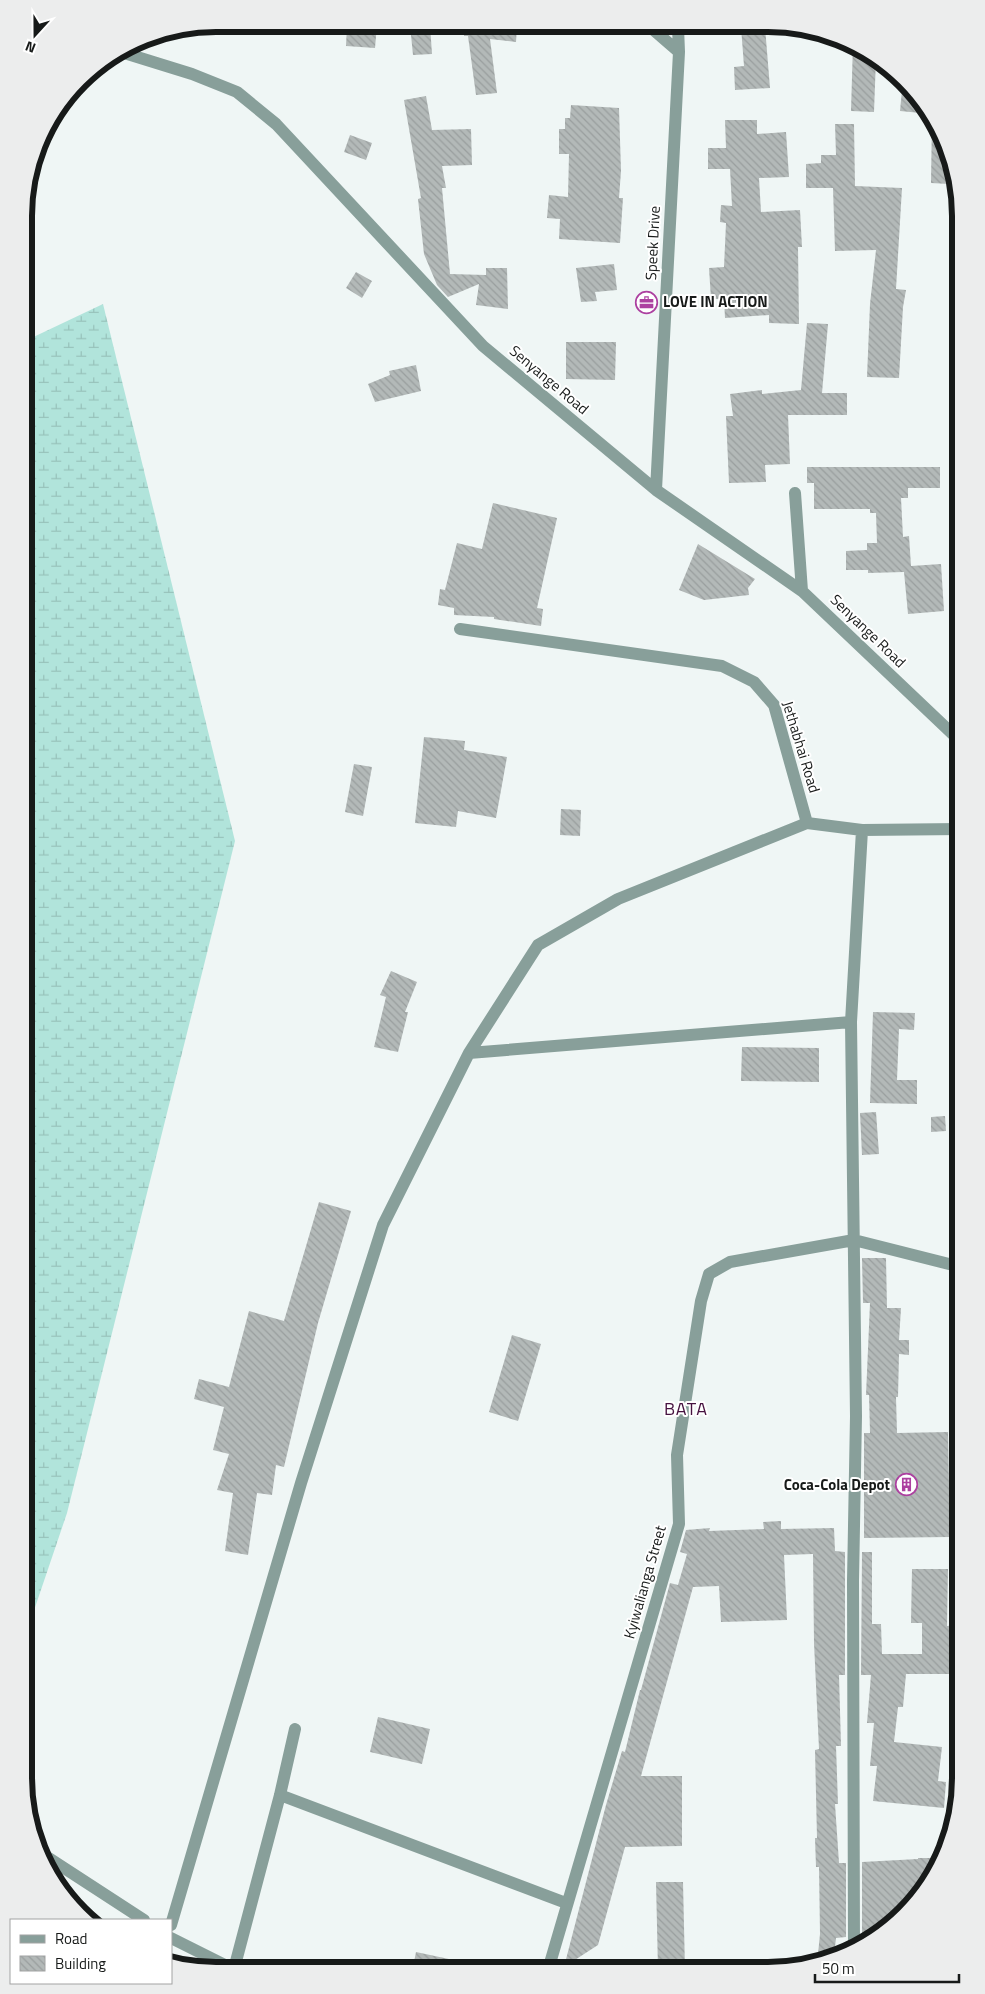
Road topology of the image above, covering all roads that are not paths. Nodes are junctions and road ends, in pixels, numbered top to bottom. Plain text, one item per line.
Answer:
1 (656, 32) edge
2 (678, 32) edge
3 (679, 52) junction
4 (129, 54) edge
5 (656, 490) junction
6 (795, 493) dead end
7 (802, 591) junction
8 (460, 629) dead end
9 (952, 733) edge
10 (806, 822) junction
11 (952, 829) edge
12 (862, 830) junction
13 (851, 1022) junction
14 (469, 1053) junction
15 (854, 1240) junction
16 (952, 1265) edge
17 (295, 1729) dead end
18 (280, 1795) junction
19 (51, 1860) edge
20 (566, 1904) junction
21 (142, 1919) edge
22 (172, 1922) edge
23 (172, 1938) edge
24 (854, 1941) edge
25 (220, 1962) edge
26 (236, 1962) edge
27 (550, 1962) edge

1 - 3 street
2 - 3 street, Speek Drive
3 - 5 street, Speek Drive
4 - 5 street, Senyange Road
5 - 7 street, Senyange Road
6 - 7 street
7 - 9 street, Senyange Road
8 - 10 street, Jethabhai Road
10 - 12 street
10 - 14 street
11 - 12 street
12 - 13 street
13 - 14 street
13 - 15 street
14 - 22 street
15 - 16 street, Kyiwalianga Street
15 - 20 street, Kyiwalianga Street
15 - 24 street
17 - 18 street
18 - 20 street
18 - 26 street
19 - 21 street
20 - 27 street, Kyiwalianga Street
23 - 25 street

